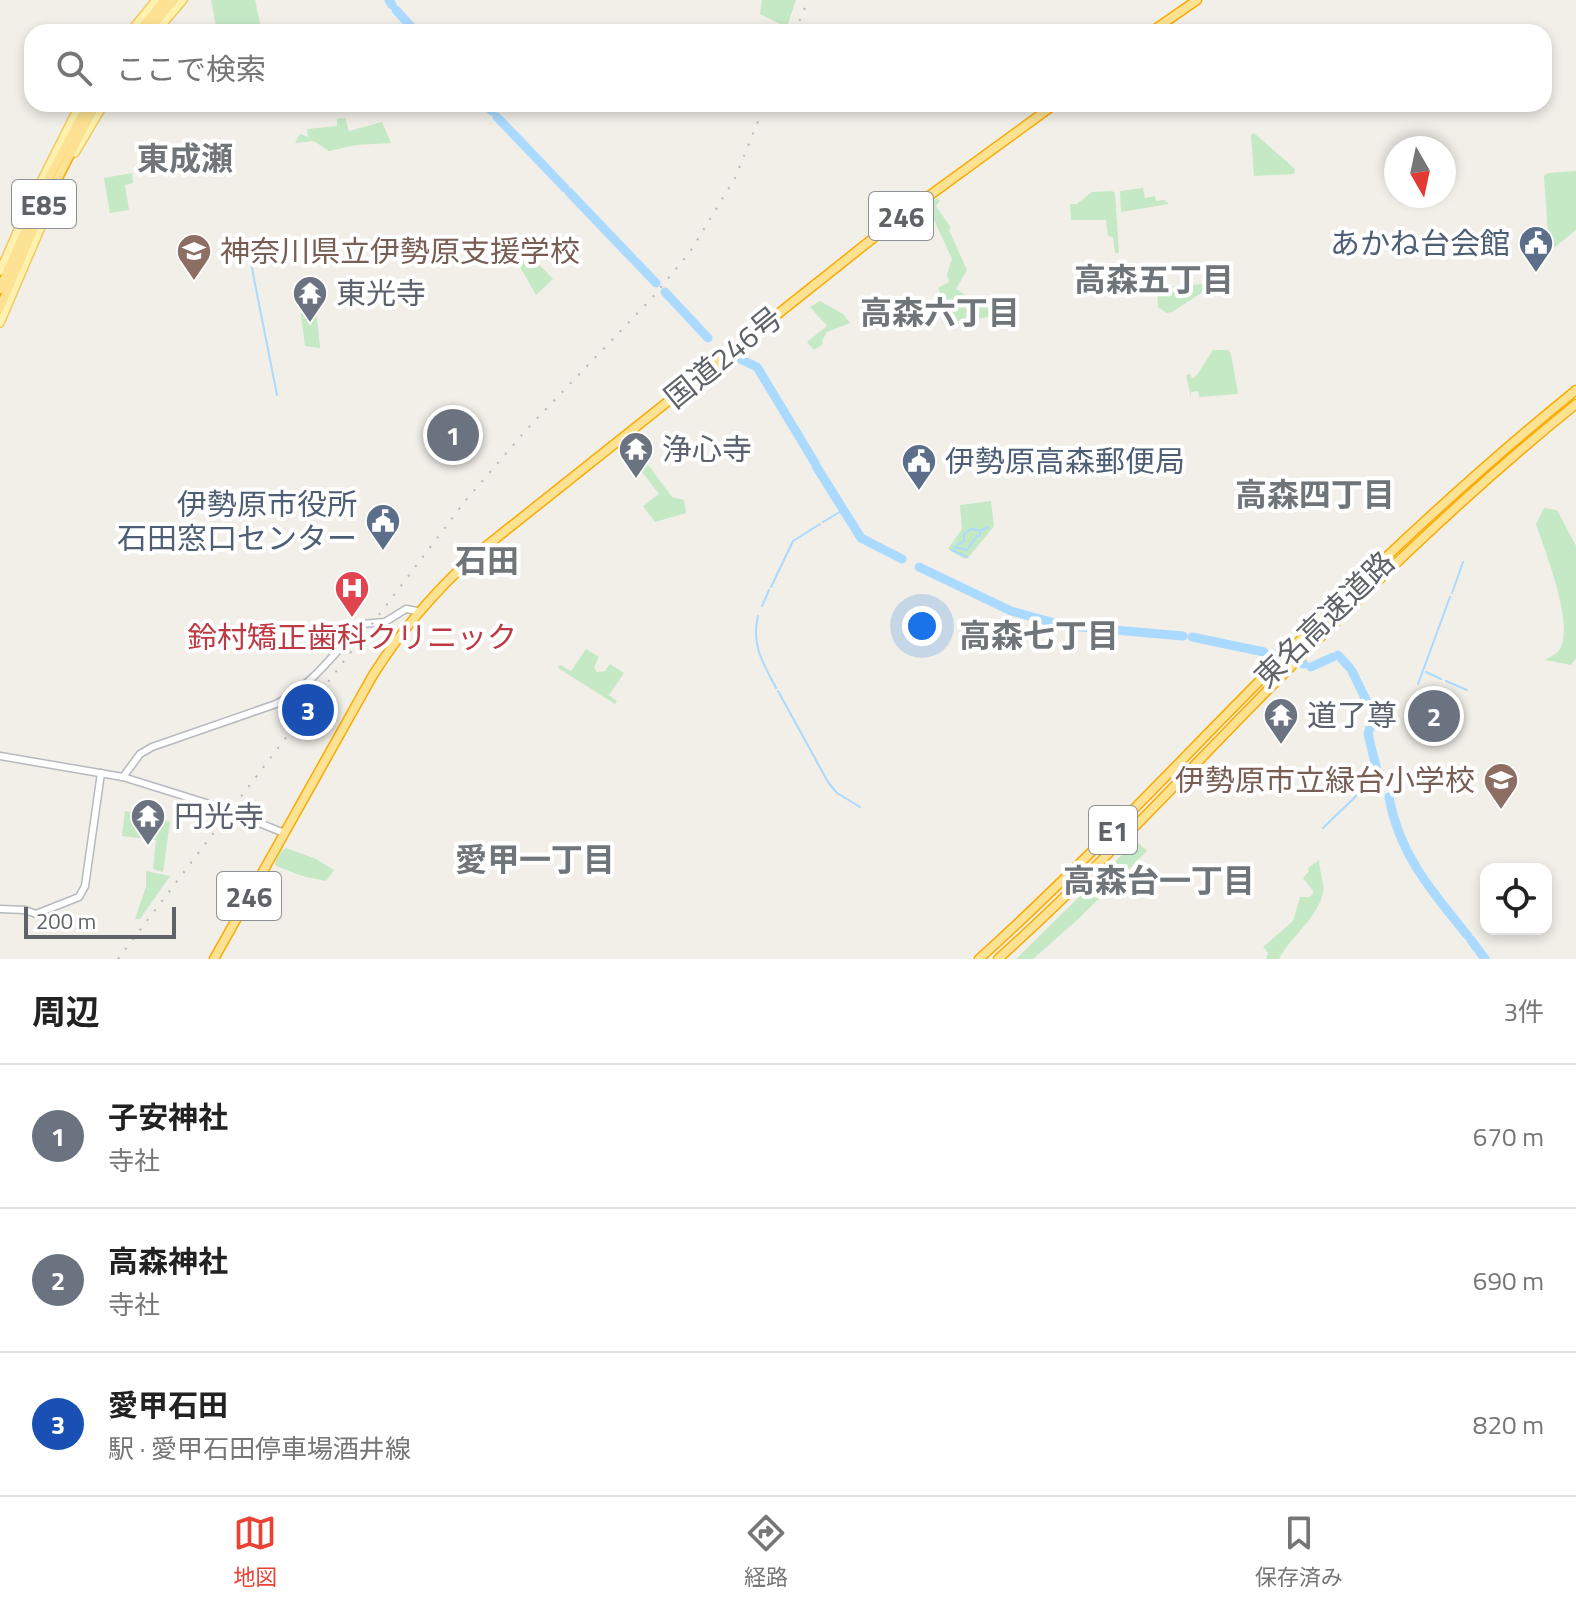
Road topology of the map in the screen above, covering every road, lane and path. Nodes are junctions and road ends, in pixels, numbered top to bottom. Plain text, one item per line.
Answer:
1 (156, 0) edge
2 (165, 0) edge
3 (174, 0) edge
4 (183, 0) edge
5 (1197, 0) edge
6 (136, 24) edge
7 (145, 24) edge
8 (154, 24) edge
9 (163, 24) edge
10 (1162, 24) edge
11 (76, 112) edge
12 (84, 112) edge
13 (92, 112) edge
14 (99, 112) edge
15 (1044, 112) edge
16 (0, 271) edge
17 (0, 289) edge
18 (0, 308) edge
19 (0, 323) edge
20 (1576, 390) edge
21 (1576, 404) edge
22 (417, 611) junction
23 (0, 756) edge
24 (101, 773) junction
25 (123, 777) junction
26 (284, 833) junction
27 (0, 909) edge
28 (214, 959) edge
29 (979, 959) edge
30 (998, 959) edge

1 - 6 main road
2 - 7 highway
3 - 8 highway
4 - 9 main road
5 - 10 highway
11 - 16 main road
12 - 17 highway, E85
13 - 18 highway, E85
14 - 19 main road
15 - 22 highway, 国道246号 / 246
20 - 29 highway, 東名高速道路 / E1
21 - 30 highway, 東名高速道路 / E1
22 - 25 main road
22 - 26 highway, 国道246号 / 246
23 - 24 main road
24 - 25 main road
24 - 27 main road
25 - 26 main road, bridge
26 - 28 highway, 国道246号 / 246

